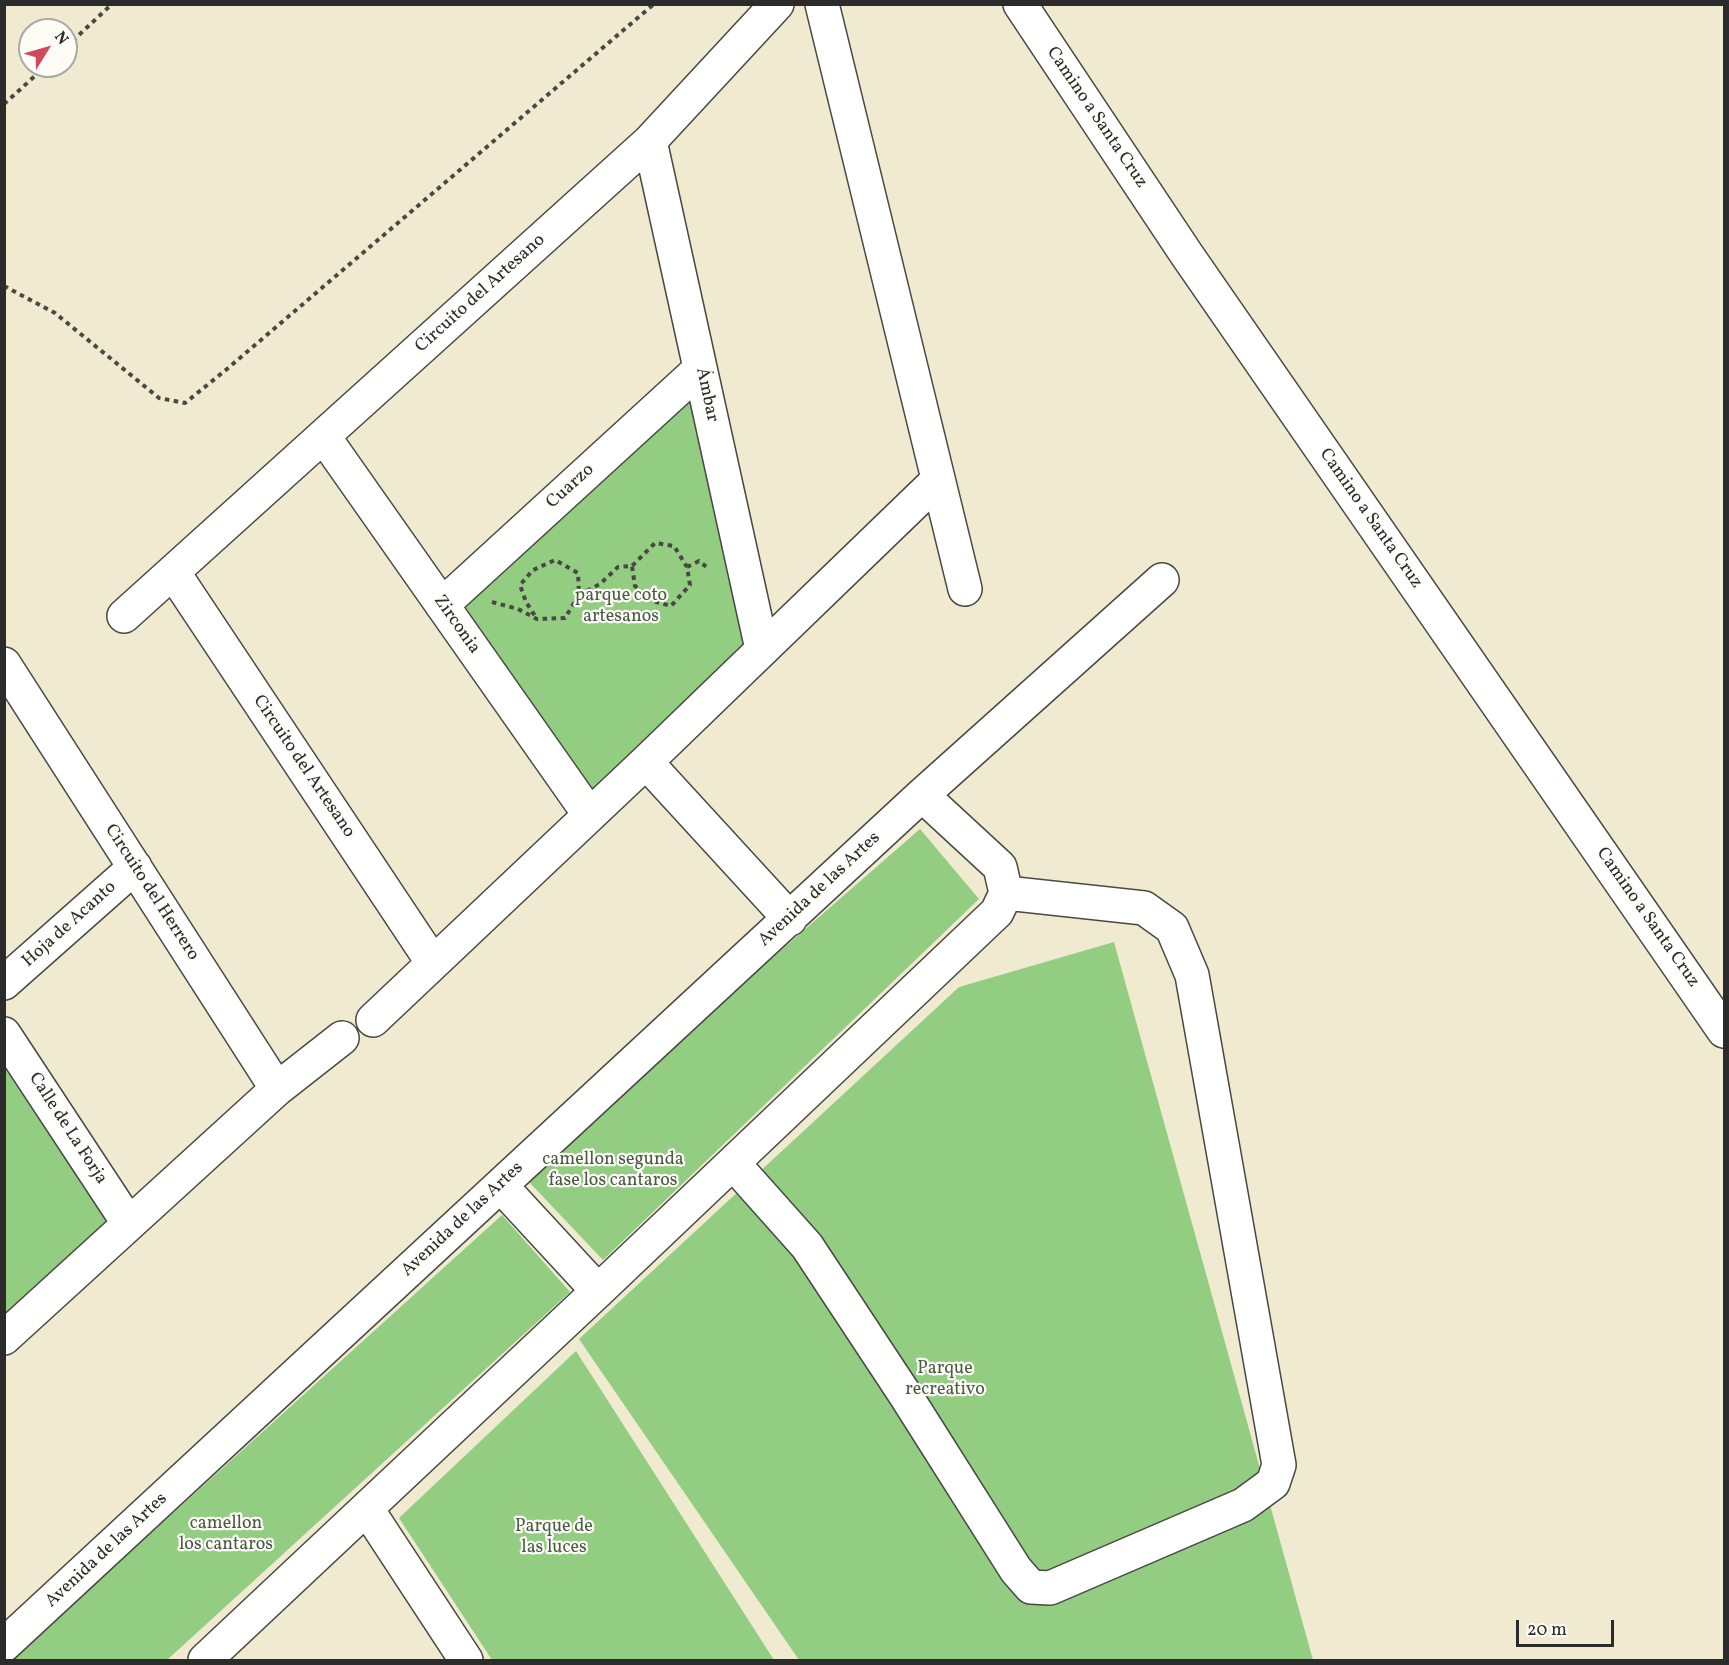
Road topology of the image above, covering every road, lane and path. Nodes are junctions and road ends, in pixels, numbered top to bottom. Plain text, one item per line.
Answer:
1 (112, 4) edge
2 (654, 4) edge
3 (777, 4) edge
4 (822, 4) edge
5 (1020, 4) edge
6 (78, 36) edge
7 (33, 78) edge
8 (4, 104) edge
9 (650, 141) junction
10 (4, 286) edge
11 (700, 369) junction
12 (324, 437) junction
13 (939, 480) junction
14 (632, 566) junction
15 (173, 572) junction
16 (1162, 580) dead end
17 (965, 589) dead end
18 (579, 595) junction
19 (442, 605) junction
20 (124, 616) dead end
21 (537, 620) junction
22 (762, 649) junction
23 (4, 664) edge
24 (14, 705) edge
25 (646, 762) junction
26 (922, 795) junction
27 (589, 814) junction
28 (135, 867) junction
29 (1006, 893) junction
30 (790, 919) junction
31 (433, 963) junction
32 (4, 983) edge
33 (373, 1020) dead end
34 (1725, 1030) edge
35 (4, 1034) edge
36 (342, 1038) dead end
37 (277, 1089) junction
38 (733, 1163) junction
39 (501, 1186) junction
40 (129, 1224) junction
41 (598, 1291) junction
42 (4, 1338) edge
43 (367, 1509) junction
44 (4, 1646) edge
45 (205, 1660) edge
46 (466, 1660) edge

1 - 6 path
2 - 10 path
3 - 9 street, Circuito del Artesano
4 - 13 street
5 - 34 street, Camino a Santa Cruz
7 - 8 path
9 - 11 street, Ámbar
9 - 12 street, Circuito del Artesano
11 - 19 street, Cuarzo
11 - 22 street, Ámbar
12 - 15 street, Circuito del Artesano
12 - 19 street, Zirconia
13 - 17 street
13 - 22 street
14 - 14 path
14 - 18 path
15 - 20 street, Circuito del Artesano
15 - 31 street, Circuito del Artesano
16 - 26 street, Avenida de las Artes
18 - 21 path
18 - 21 path
19 - 21 path
19 - 27 street, Zirconia
22 - 25 street
23 - 24 street, Circuito del Herrero
24 - 28 street, Circuito del Herrero
25 - 27 street
25 - 30 street
26 - 29 street
26 - 30 street, Avenida de las Artes
27 - 31 street
28 - 32 street, Hoja de Acanto
28 - 37 street, Circuito del Herrero
29 - 38 street
29 - 38 street
30 - 39 street, Avenida de las Artes
31 - 33 street
35 - 40 street, Calle de La Forja
36 - 37 street
37 - 40 street
38 - 41 street
39 - 41 street
39 - 44 street, Avenida de las Artes
40 - 42 street
41 - 43 street
43 - 45 street
43 - 46 street

